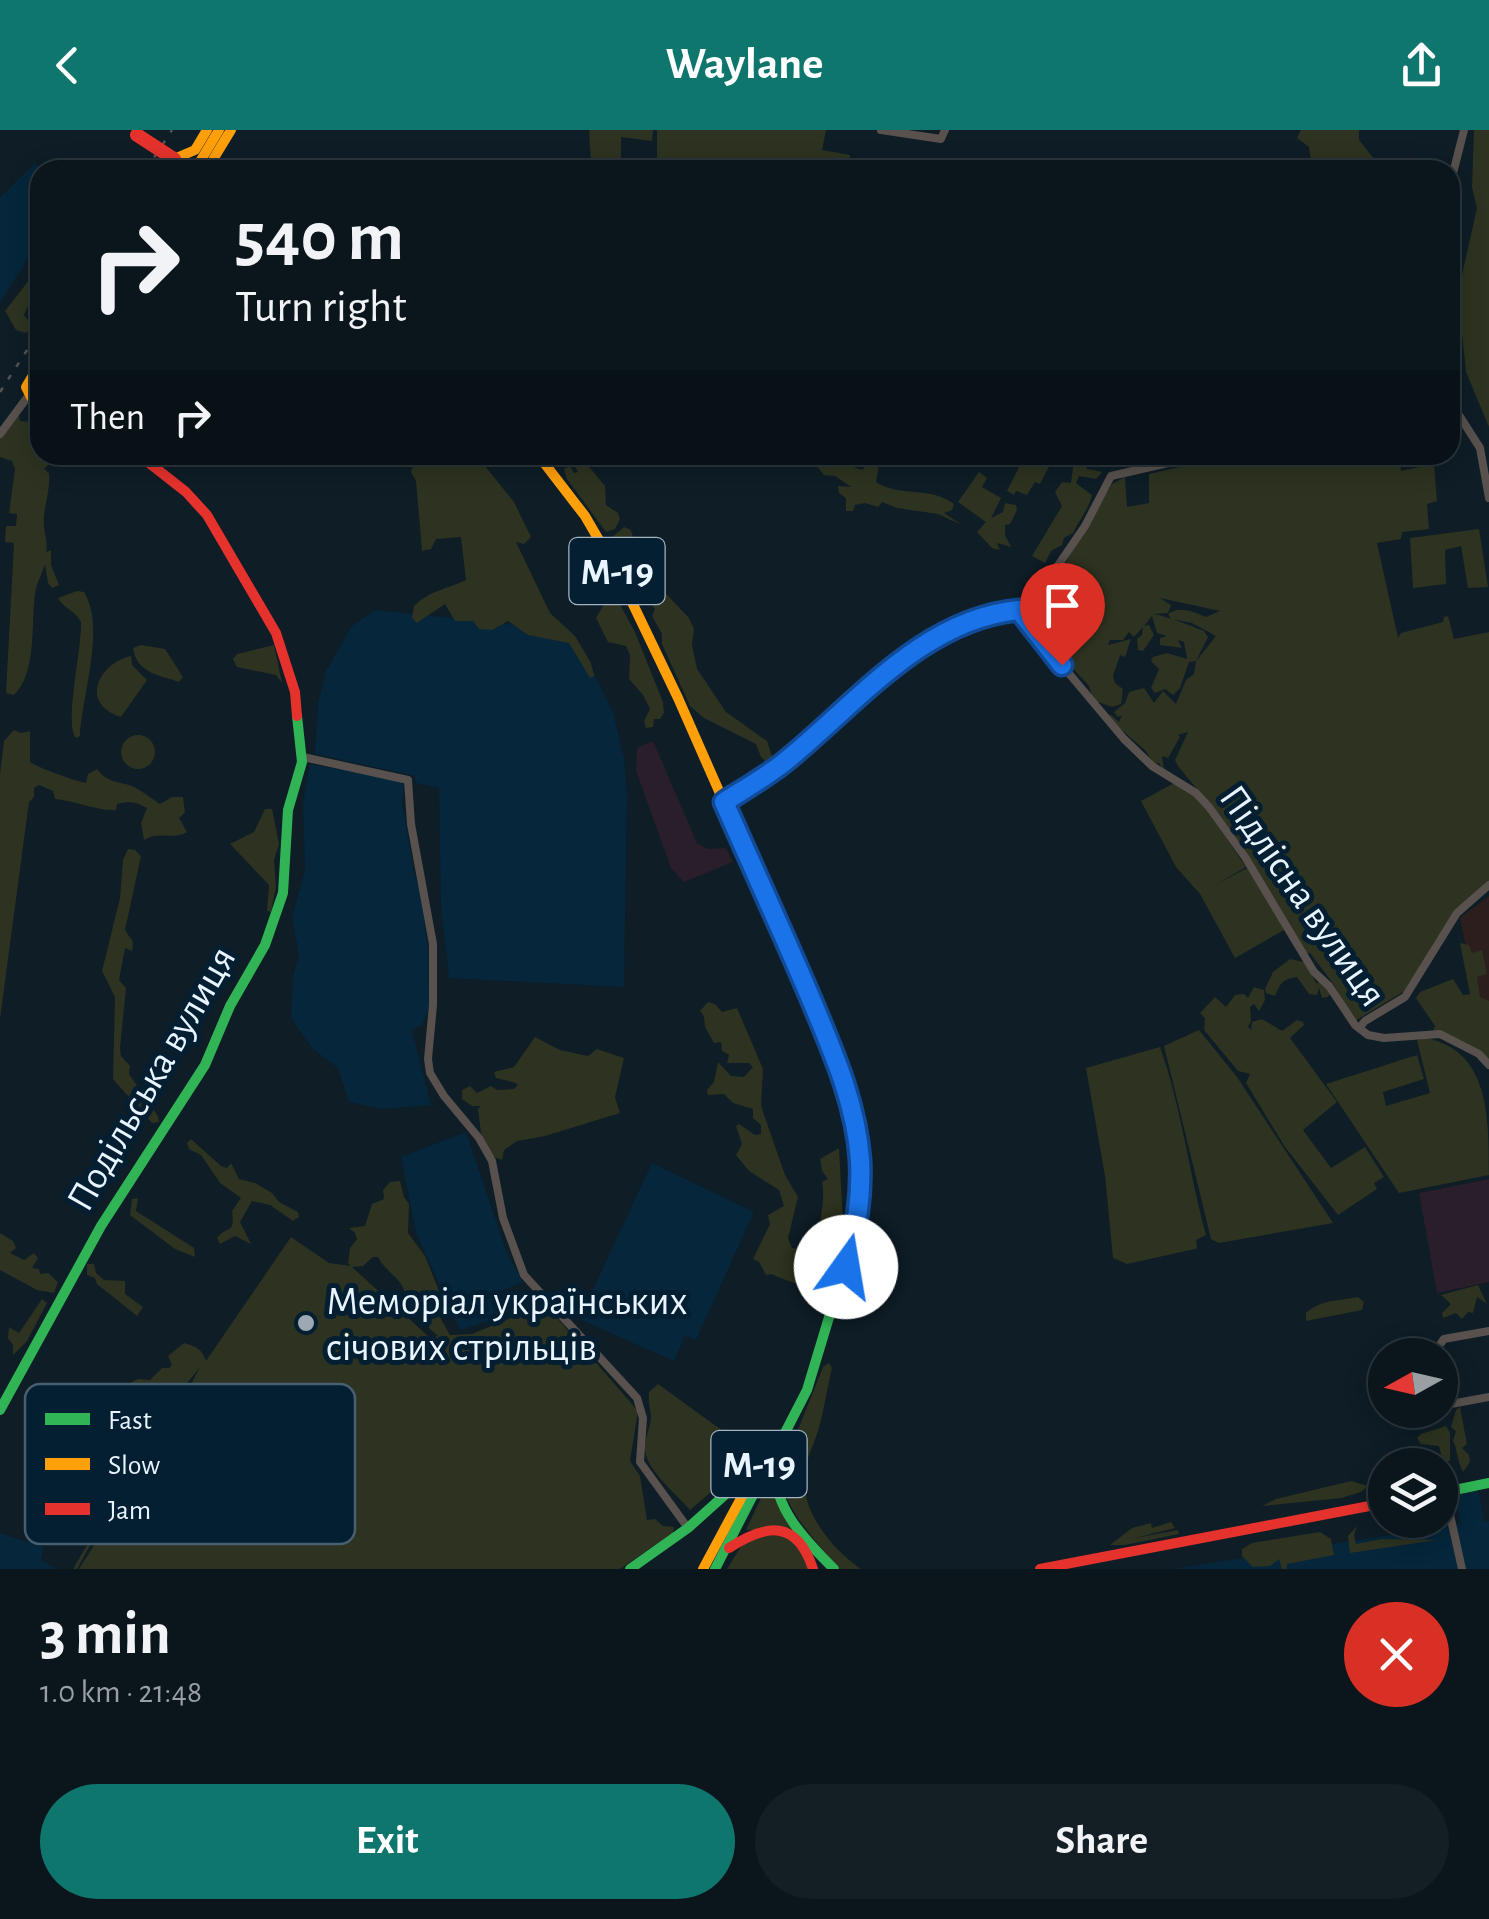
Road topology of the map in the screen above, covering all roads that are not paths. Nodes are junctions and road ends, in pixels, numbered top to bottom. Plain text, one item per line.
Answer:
1 (207, 130) edge
2 (219, 130) edge
3 (231, 130) edge
4 (881, 130) edge
5 (1464, 130) edge
6 (134, 132) edge
7 (943, 134) edge
8 (175, 160) edge
9 (189, 160) edge
10 (191, 160) edge
11 (214, 160) edge
12 (1456, 160) edge
13 (30, 401) edge
14 (1460, 423) edge
15 (0, 434) edge
16 (152, 465) edge
17 (546, 465) edge
18 (1159, 465) edge
19 (1489, 498) edge
20 (1019, 610) junction
21 (303, 757) junction
22 (724, 802) junction
23 (1489, 885) edge
24 (1359, 1028) junction
25 (1489, 1065) edge
26 (1489, 1331) edge
27 (1456, 1338) edge
28 (815, 1359) junction
29 (1489, 1398) edge
30 (1458, 1403) edge
31 (0, 1410) edge
32 (778, 1450) junction
33 (762, 1460) junction
34 (1489, 1483) edge
35 (1458, 1489) edge
36 (1368, 1507) edge
37 (688, 1528) junction
38 (1454, 1538) edge
39 (724, 1552) junction
40 (630, 1569) edge
41 (703, 1569) edge
42 (715, 1569) edge
43 (813, 1569) edge
44 (834, 1569) edge
45 (1040, 1569) edge
46 (1462, 1569) edge

1 - 9 main road
2 - 10 main road
3 - 11 main road
4 - 7 street
5 - 12 street
6 - 8 main road, bridge
13 - 15 street
14 - 19 street
16 - 21 main road, Подільська вулиця
17 - 22 main road, М-19
18 - 20 street
20 - 22 street
20 - 24 street, Підлісна вулиця
21 - 31 main road, Подільська вулиця
21 - 37 street
22 - 28 main road, М-19
23 - 24 street
24 - 25 street, Підлісна вулиця
26 - 27 street
28 - 32 main road, М-19
28 - 33 main road, М-19
29 - 30 street
32 - 39 main road
32 - 44 main road, М-19
33 - 37 main road
33 - 41 main road, М-19
34 - 35 main road
36 - 45 main road
37 - 40 main road
38 - 46 street
39 - 42 main road
39 - 43 main road

